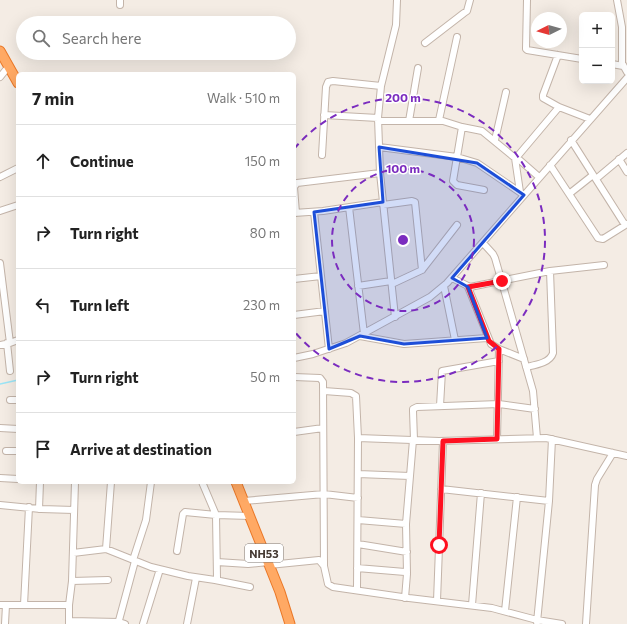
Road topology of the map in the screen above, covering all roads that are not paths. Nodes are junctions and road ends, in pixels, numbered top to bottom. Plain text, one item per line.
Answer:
1 (397, 0) edge
2 (470, 0) edge
3 (527, 0) edge
4 (617, 0) edge
5 (457, 37) dead end
6 (425, 43) dead end
7 (1, 53) edge
8 (558, 55) junction
9 (579, 58) edge
10 (615, 65) edge
11 (9, 66) junction
12 (623, 66) junction
13 (418, 68) dead end
14 (627, 72) edge
15 (0, 77) edge
16 (16, 79) edge
17 (626, 80) edge
18 (381, 86) junction
19 (506, 92) dead end
20 (559, 107) junction
21 (324, 115) junction
22 (378, 119) junction
23 (590, 119) junction
24 (439, 120) junction
25 (409, 121) junction
26 (462, 127) junction
27 (495, 140) junction
28 (571, 140) junction
29 (379, 147) junction
30 (627, 153) edge
31 (322, 155) dead end
32 (457, 157) junction
33 (515, 157) junction
34 (620, 159) junction
35 (550, 165) junction
36 (16, 169) edge
37 (380, 172) junction
38 (627, 172) edge
39 (0, 177) edge
40 (539, 177) junction
41 (594, 177) junction
42 (296, 184) edge
43 (484, 190) dead end
44 (522, 193) junction
45 (569, 194) junction
46 (383, 204) junction
47 (16, 206) edge
48 (349, 207) junction
49 (0, 211) edge
50 (314, 212) junction
51 (296, 213) edge
52 (626, 225) edge
53 (457, 226) dead end
54 (483, 243) junction
55 (0, 263) edge
56 (604, 265) dead end
57 (422, 270) junction
58 (550, 271) junction
59 (321, 276) junction
60 (452, 278) junction
61 (296, 279) edge
62 (502, 281) junction
63 (392, 282) junction
64 (1, 283) edge
65 (358, 286) junction
66 (444, 286) junction
67 (468, 287) junction
68 (325, 311) junction
69 (296, 315) edge
70 (395, 317) junction
71 (3, 318) edge
72 (362, 335) junction
73 (487, 338) junction
74 (455, 340) junction
75 (16, 341) edge
76 (9, 343) junction
77 (0, 345) edge
78 (329, 349) junction
79 (499, 349) junction
80 (296, 358) edge
81 (524, 358) junction
82 (499, 361) junction
83 (526, 368) junction
84 (10, 371) dead end
85 (296, 377) edge
86 (324, 391) junction
87 (10, 400) dead end
88 (16, 400) edge
89 (499, 404) junction
90 (440, 406) junction
91 (535, 408) junction
92 (0, 428) edge
93 (323, 428) junction
94 (16, 429) edge
95 (296, 432) edge
96 (358, 438) junction
97 (537, 438) junction
98 (497, 439) junction
99 (552, 439) junction
100 (414, 440) junction
101 (443, 441) junction
102 (6, 451) dead end
103 (16, 451) edge
104 (613, 453) junction
105 (627, 456) edge
106 (358, 474) junction
107 (410, 476) junction
108 (0, 478) edge
109 (16, 479) edge
110 (40, 484) edge
111 (75, 484) edge
112 (111, 484) edge
113 (151, 484) edge
114 (203, 484) edge
115 (237, 484) edge
116 (441, 489) junction
117 (481, 493) junction
118 (324, 494) junction
119 (358, 498) junction
120 (517, 498) junction
121 (244, 501) junction
122 (550, 501) junction
123 (0, 505) edge
124 (29, 507) junction
125 (39, 509) junction
126 (74, 510) junction
127 (216, 515) junction
128 (250, 516) junction
129 (358, 520) junction
130 (406, 524) junction
131 (358, 544) junction
132 (106, 549) junction
133 (177, 551) dead end
134 (407, 552) junction
135 (73, 553) junction
136 (134, 560) junction
137 (217, 562) junction
138 (269, 564) junction
139 (324, 566) junction
140 (357, 568) junction
141 (160, 569) junction
142 (407, 573) junction
143 (196, 578) junction
144 (108, 580) dead end
145 (215, 580) junction
146 (72, 581) junction
147 (250, 588) dead end
148 (357, 590) junction
149 (405, 598) junction
150 (437, 602) junction
151 (24, 605) junction
152 (472, 605) junction
153 (70, 606) junction
154 (5, 607) edge
155 (504, 611) junction
156 (70, 620) edge
157 (537, 622) edge
158 (121, 623) edge
159 (5, 624) edge
160 (143, 624) edge
161 (187, 624) edge
162 (290, 624) edge
163 (562, 624) edge
164 (586, 624) edge

1 - 18 street
2 - 6 street
3 - 8 street
4 - 12 street
5 - 24 street
7 - 11 highway
8 - 9 street
8 - 20 street
10 - 12 street
11 - 15 street
11 - 16 highway
12 - 14 street
13 - 25 street
17 - 23 street
18 - 21 street
18 - 22 street
19 - 27 street
20 - 23 street
20 - 33 street
21 - 22 street
21 - 31 street
22 - 25 street
22 - 29 street
23 - 28 street
24 - 25 street
24 - 26 street
26 - 27 street
26 - 32 street
27 - 33 street
28 - 35 street
28 - 41 street
29 - 32 street
29 - 37 street
30 - 34 street
32 - 43 street
32 - 44 street
33 - 40 street
33 - 44 street
34 - 38 street
34 - 41 street
35 - 40 street
35 - 45 street
36 - 39 street
37 - 42 street
37 - 46 street
40 - 44 street
41 - 45 street
41 - 52 street
44 - 54 street
45 - 52 street
46 - 48 street
46 - 57 street
46 - 63 street
47 - 49 street
48 - 50 street
48 - 65 street
50 - 51 street
50 - 59 street
53 - 57 street
54 - 60 street
54 - 62 street
55 - 64 street
56 - 58 street
57 - 63 street
58 - 62 street
58 - 83 street
59 - 61 street
59 - 68 street
60 - 66 street
60 - 67 street
62 - 67 street
62 - 81 street
63 - 65 street
63 - 70 street
64 - 71 street
65 - 72 street
66 - 70 street
66 - 74 street
67 - 73 street
68 - 69 street
68 - 78 street
70 - 72 street
71 - 76 street
72 - 74 street
72 - 78 street
73 - 74 street
73 - 79 street
75 - 76 street
76 - 77 street
76 - 84 street
78 - 80 street
79 - 81 street
79 - 82 street
81 - 83 street
82 - 89 street
82 - 90 street
83 - 91 street
85 - 86 street
86 - 93 street
86 - 96 street
87 - 88 street
89 - 90 street
89 - 91 street
89 - 98 street
90 - 100 street
91 - 97 street
92 - 94 street
93 - 95 street
93 - 118 street
96 - 100 street
96 - 106 street
97 - 98 street
97 - 99 street
98 - 101 street
99 - 104 street
99 - 122 street
100 - 101 street
100 - 107 street
101 - 116 street
102 - 103 street
104 - 105 street
104 - 164 street
106 - 107 street
106 - 119 street
107 - 130 street
108 - 109 street
110 - 125 street
111 - 126 street
112 - 132 street
113 - 136 street
114 - 127 street
115 - 121 highway, NH53
116 - 117 street
116 - 150 street
117 - 120 street
117 - 152 street
118 - 119 street
118 - 121 street
118 - 139 street
119 - 129 street
120 - 122 street
120 - 155 street
121 - 128 highway, NH53
122 - 157 street
123 - 124 street
124 - 125 street
124 - 151 street
125 - 126 street
126 - 135 street
127 - 128 street
127 - 133 street
127 - 137 street
128 - 138 highway, NH53
129 - 130 street
129 - 131 street
130 - 134 street
131 - 134 street
131 - 140 street
132 - 135 street
132 - 136 street
134 - 142 street
135 - 146 street
136 - 141 street
136 - 158 street
137 - 138 street
137 - 145 street
138 - 139 street
138 - 162 highway, NH53
139 - 148 street
140 - 142 street
140 - 148 street
141 - 143 street
141 - 160 street
142 - 149 street
143 - 145 street
143 - 161 street
144 - 146 street
145 - 147 street
146 - 153 street
148 - 149 street
149 - 150 street
150 - 152 street
151 - 153 street
151 - 154 street
152 - 155 street
153 - 156 street
154 - 159 street
155 - 157 street
156 - 158 street
157 - 163 street

